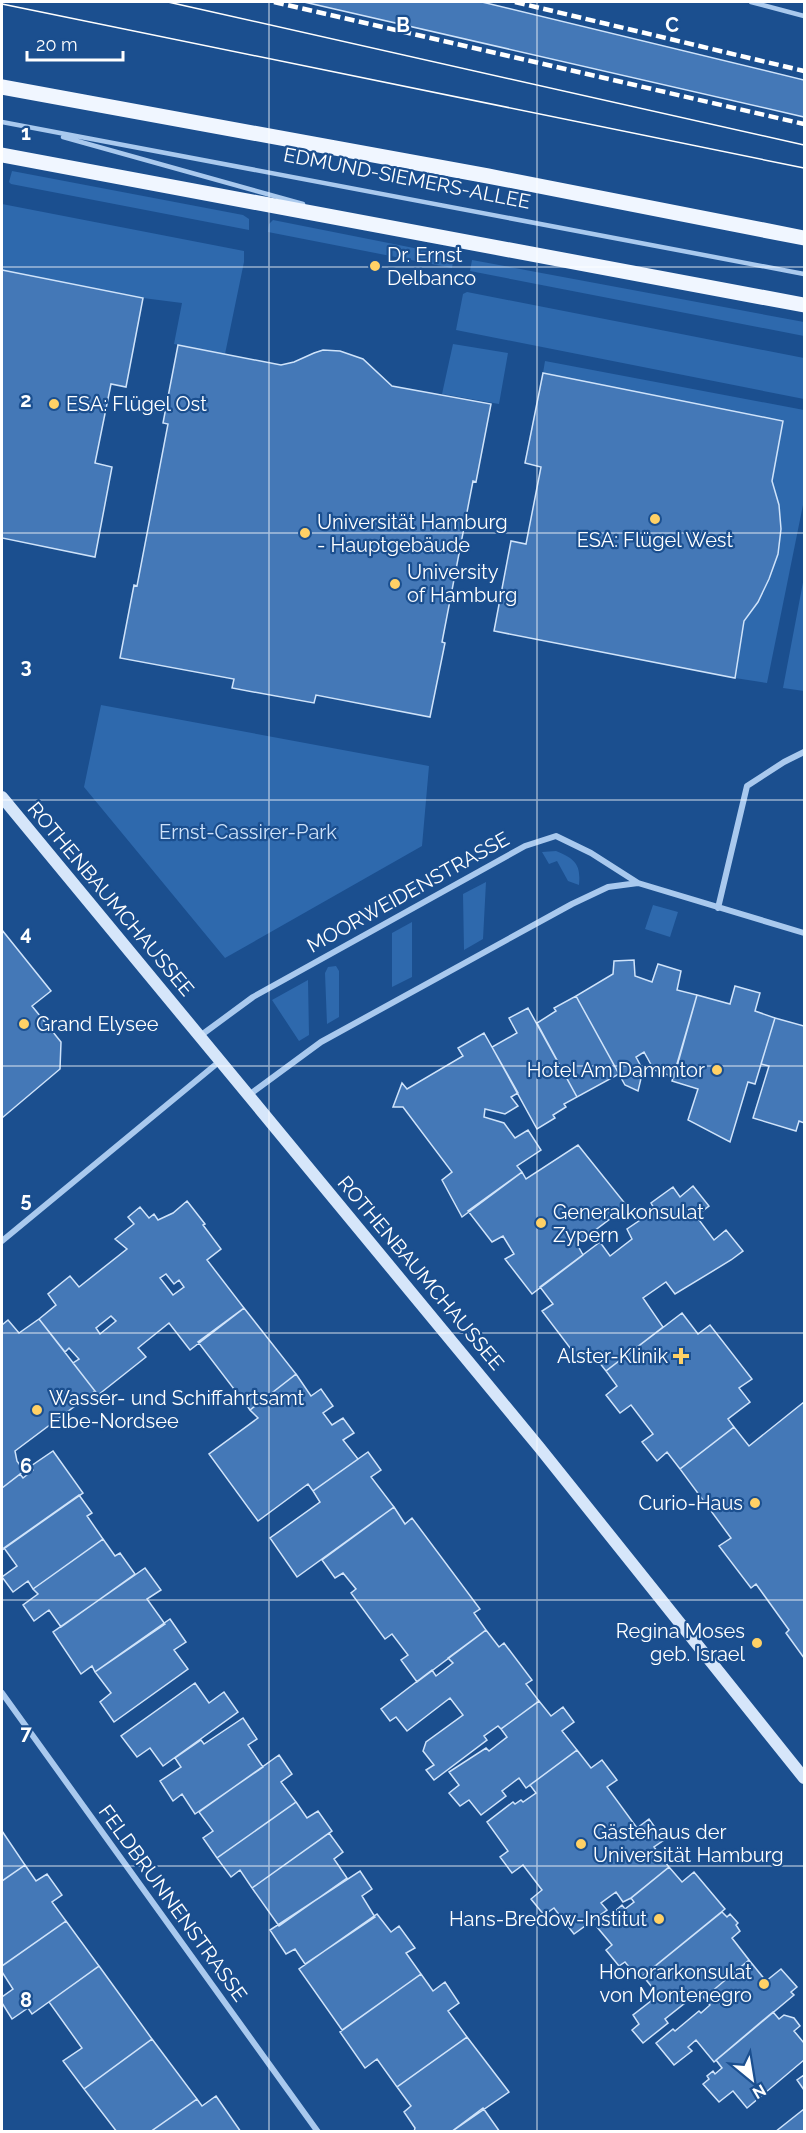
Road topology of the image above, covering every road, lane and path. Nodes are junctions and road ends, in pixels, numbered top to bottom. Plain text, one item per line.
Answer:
1 (751, 2) edge
2 (804, 16) edge
3 (2, 87) edge
4 (2, 122) edge
5 (32, 129) junction
6 (2, 154) edge
7 (382, 226) junction
8 (804, 237) edge
9 (804, 274) edge
10 (804, 305) edge
11 (804, 752) edge
12 (2, 797) edge
13 (638, 883) junction
14 (718, 908) junction
15 (804, 933) edge
16 (200, 1036) junction
17 (221, 1061) junction
18 (249, 1095) junction
19 (2, 1241) edge
20 (2, 1693) edge
21 (804, 1778) edge
22 (318, 2132) edge

1 - 2 lane
3 - 8 main road, EDMUND-SIEMERS-ALLEE
4 - 5 lane, EDMUND-SIEMERS-ALLEE
5 - 7 lane
5 - 9 lane, EDMUND-SIEMERS-ALLEE
6 - 7 main road
7 - 10 main road
11 - 14 street
12 - 16 main road, ROTHENBAUMCHAUSSEE
13 - 14 street, MOORWEIDENSTRASSE
13 - 16 street, MOORWEIDENSTRASSE
13 - 18 street, MOORWEIDENSTRASSE
14 - 15 street, MOORWEIDENSTRASSE
16 - 17 main road, ROTHENBAUMCHAUSSEE
17 - 18 main road, ROTHENBAUMCHAUSSEE
17 - 19 street
18 - 21 main road, ROTHENBAUMCHAUSSEE
20 - 22 street, FELDBRUNNENSTRASSE

